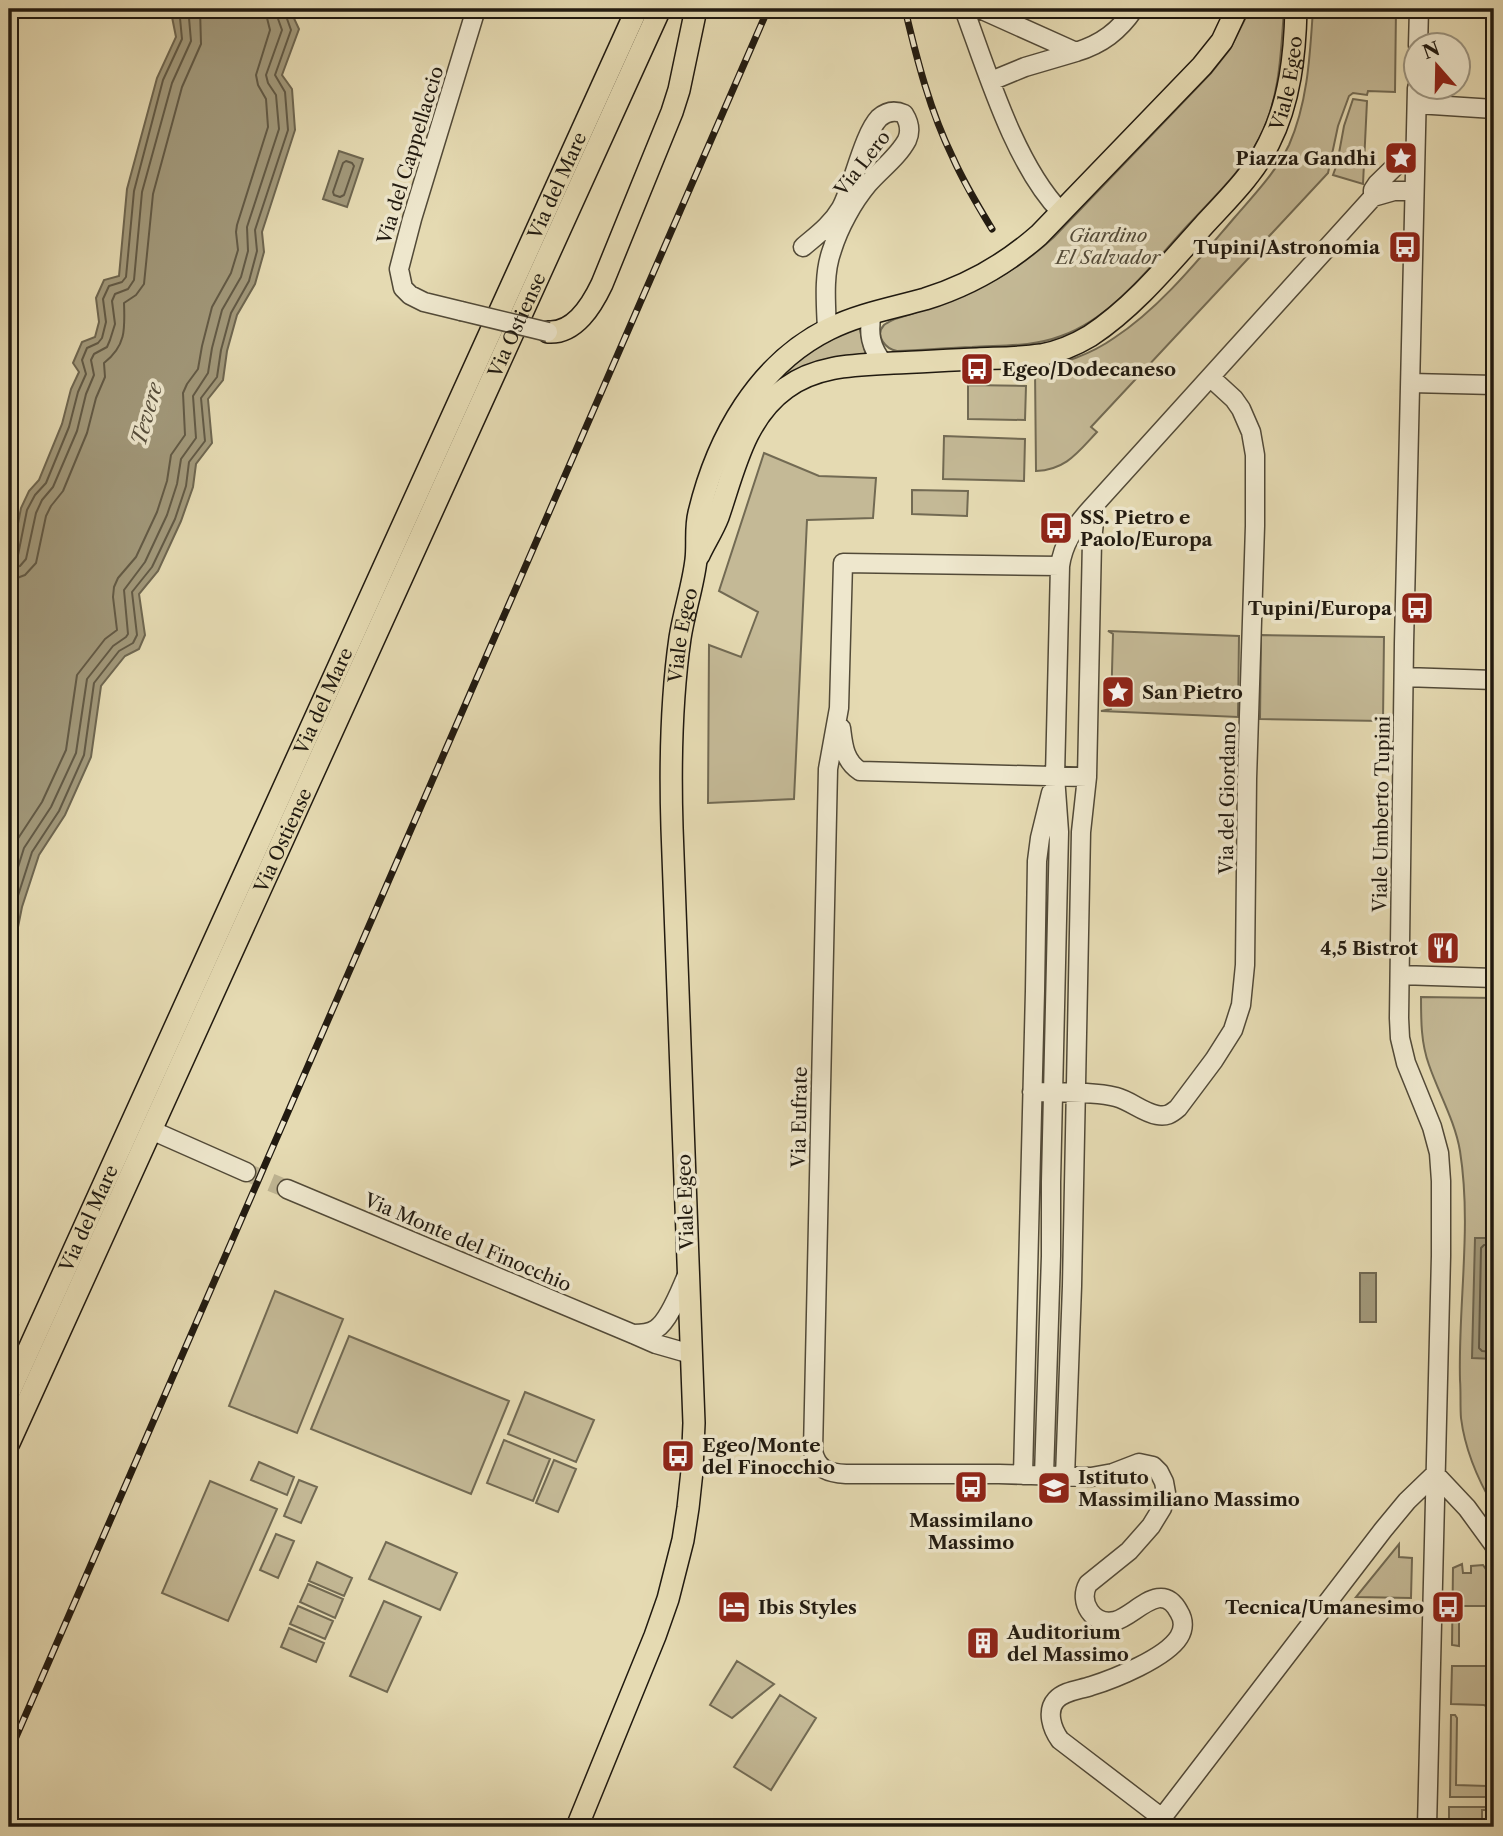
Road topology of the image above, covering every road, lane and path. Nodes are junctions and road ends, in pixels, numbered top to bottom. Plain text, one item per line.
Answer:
1 (476, 9) edge
2 (637, 9) edge
3 (660, 9) edge
4 (696, 9) edge
5 (964, 9) edge
6 (981, 9) edge
7 (1134, 9) edge
8 (1237, 9) edge
9 (1296, 9) edge
10 (1419, 9) edge
11 (1418, 32) edge
12 (1076, 52) junction
13 (991, 81) junction
14 (1417, 102) edge
15 (1456, 102) edge
16 (1494, 109) edge
17 (1415, 147) junction
18 (1414, 191) junction
19 (1373, 197) junction
20 (1061, 212) junction
21 (803, 247) dead end
22 (873, 313) junction
23 (827, 330) junction
24 (548, 331) joint
25 (884, 364) junction
26 (1210, 377) junction
27 (1411, 383) junction
28 (1494, 385) edge
29 (1096, 503) junction
30 (696, 559) junction
31 (1060, 566) junction
32 (1404, 677) junction
33 (1494, 680) edge
34 (839, 708) junction
35 (1055, 776) junction
36 (1087, 777) junction
37 (1035, 912) junction
38 (1058, 912) junction
39 (1079, 912) junction
40 (1400, 975) junction
41 (1494, 978) edge
42 (1035, 991) junction
43 (1055, 992) junction
44 (1078, 992) junction
45 (1032, 1092) junction
46 (1053, 1093) junction
47 (1077, 1094) junction
48 (151, 1130) junction
49 (246, 1172) tunnel mouth
50 (1030, 1182) junction
51 (1051, 1182) junction
52 (1073, 1182) junction
53 (287, 1189) tunnel mouth
54 (688, 1273) junction
55 (1028, 1286) junction
56 (1051, 1286) junction
57 (1072, 1286) junction
58 (633, 1335) junction
59 (691, 1354) junction
60 (1026, 1390) junction
61 (1047, 1390) junction
62 (1068, 1391) junction
63 (9, 1393) edge
64 (9, 1443) edge
65 (1435, 1474) junction
66 (1023, 1475) junction
67 (1044, 1476) junction
68 (1065, 1477) junction
69 (1489, 1537) edge
70 (1158, 1823) edge
71 (578, 1827) edge
72 (1427, 1827) edge

1 - 24 street, Via del Cappellaccio, bridge
2 - 63 main road, Via del Mare
3 - 48 main road, Via Ostiense
4 - 24 main road
5 - 13 street
6 - 12 street
7 - 12 street
8 - 20 main road, Viale Egeo
9 - 25 main road, Viale Egeo
10 - 11 street
12 - 13 street
13 - 20 street
14 - 17 street
15 - 16 street
17 - 18 street
17 - 19 street
18 - 19 street
18 - 27 street, Viale Umberto Tupini
19 - 26 street
20 - 22 main road, Viale Egeo
21 - 23 street, Via Lero
22 - 23 main road, Viale Egeo
22 - 25 street
23 - 30 main road, Viale Egeo
25 - 30 main road, Viale Egeo
26 - 29 street
26 - 47 street, Via del Giordano
27 - 28 street
27 - 32 street, Viale Umberto Tupini
29 - 31 street
29 - 36 street
30 - 54 main road, Viale Egeo
31 - 34 street
31 - 35 street
32 - 33 street
32 - 40 street, Viale Umberto Tupini
34 - 35 street
34 - 66 street, Via Eufrate
35 - 36 street
35 - 37 street
35 - 38 street
36 - 39 street
37 - 38 street
37 - 42 street
38 - 39 street
38 - 43 street
39 - 44 street
40 - 41 street
40 - 65 street, Viale Umberto Tupini
42 - 43 street
42 - 45 street
43 - 44 street
43 - 46 street
44 - 47 street
45 - 46 street
45 - 50 street
46 - 47 street
46 - 51 street
47 - 52 street
48 - 49 street
48 - 64 main road, Via Ostiense
50 - 51 street
50 - 55 street
51 - 52 street
51 - 56 street
52 - 57 street
53 - 58 street, Via Monte del Finocchio
54 - 58 street
54 - 59 main road, Viale Egeo
55 - 56 street
55 - 60 street
56 - 57 street
56 - 61 street
57 - 62 street
58 - 59 street, Via Monte del Finocchio
59 - 71 main road, Viale Egeo
60 - 61 street
60 - 66 street
61 - 62 street
61 - 67 street
62 - 68 street
65 - 69 street
65 - 70 street
65 - 72 street, Viale Umberto Tupini
66 - 67 street
67 - 68 street
68 - 70 street

